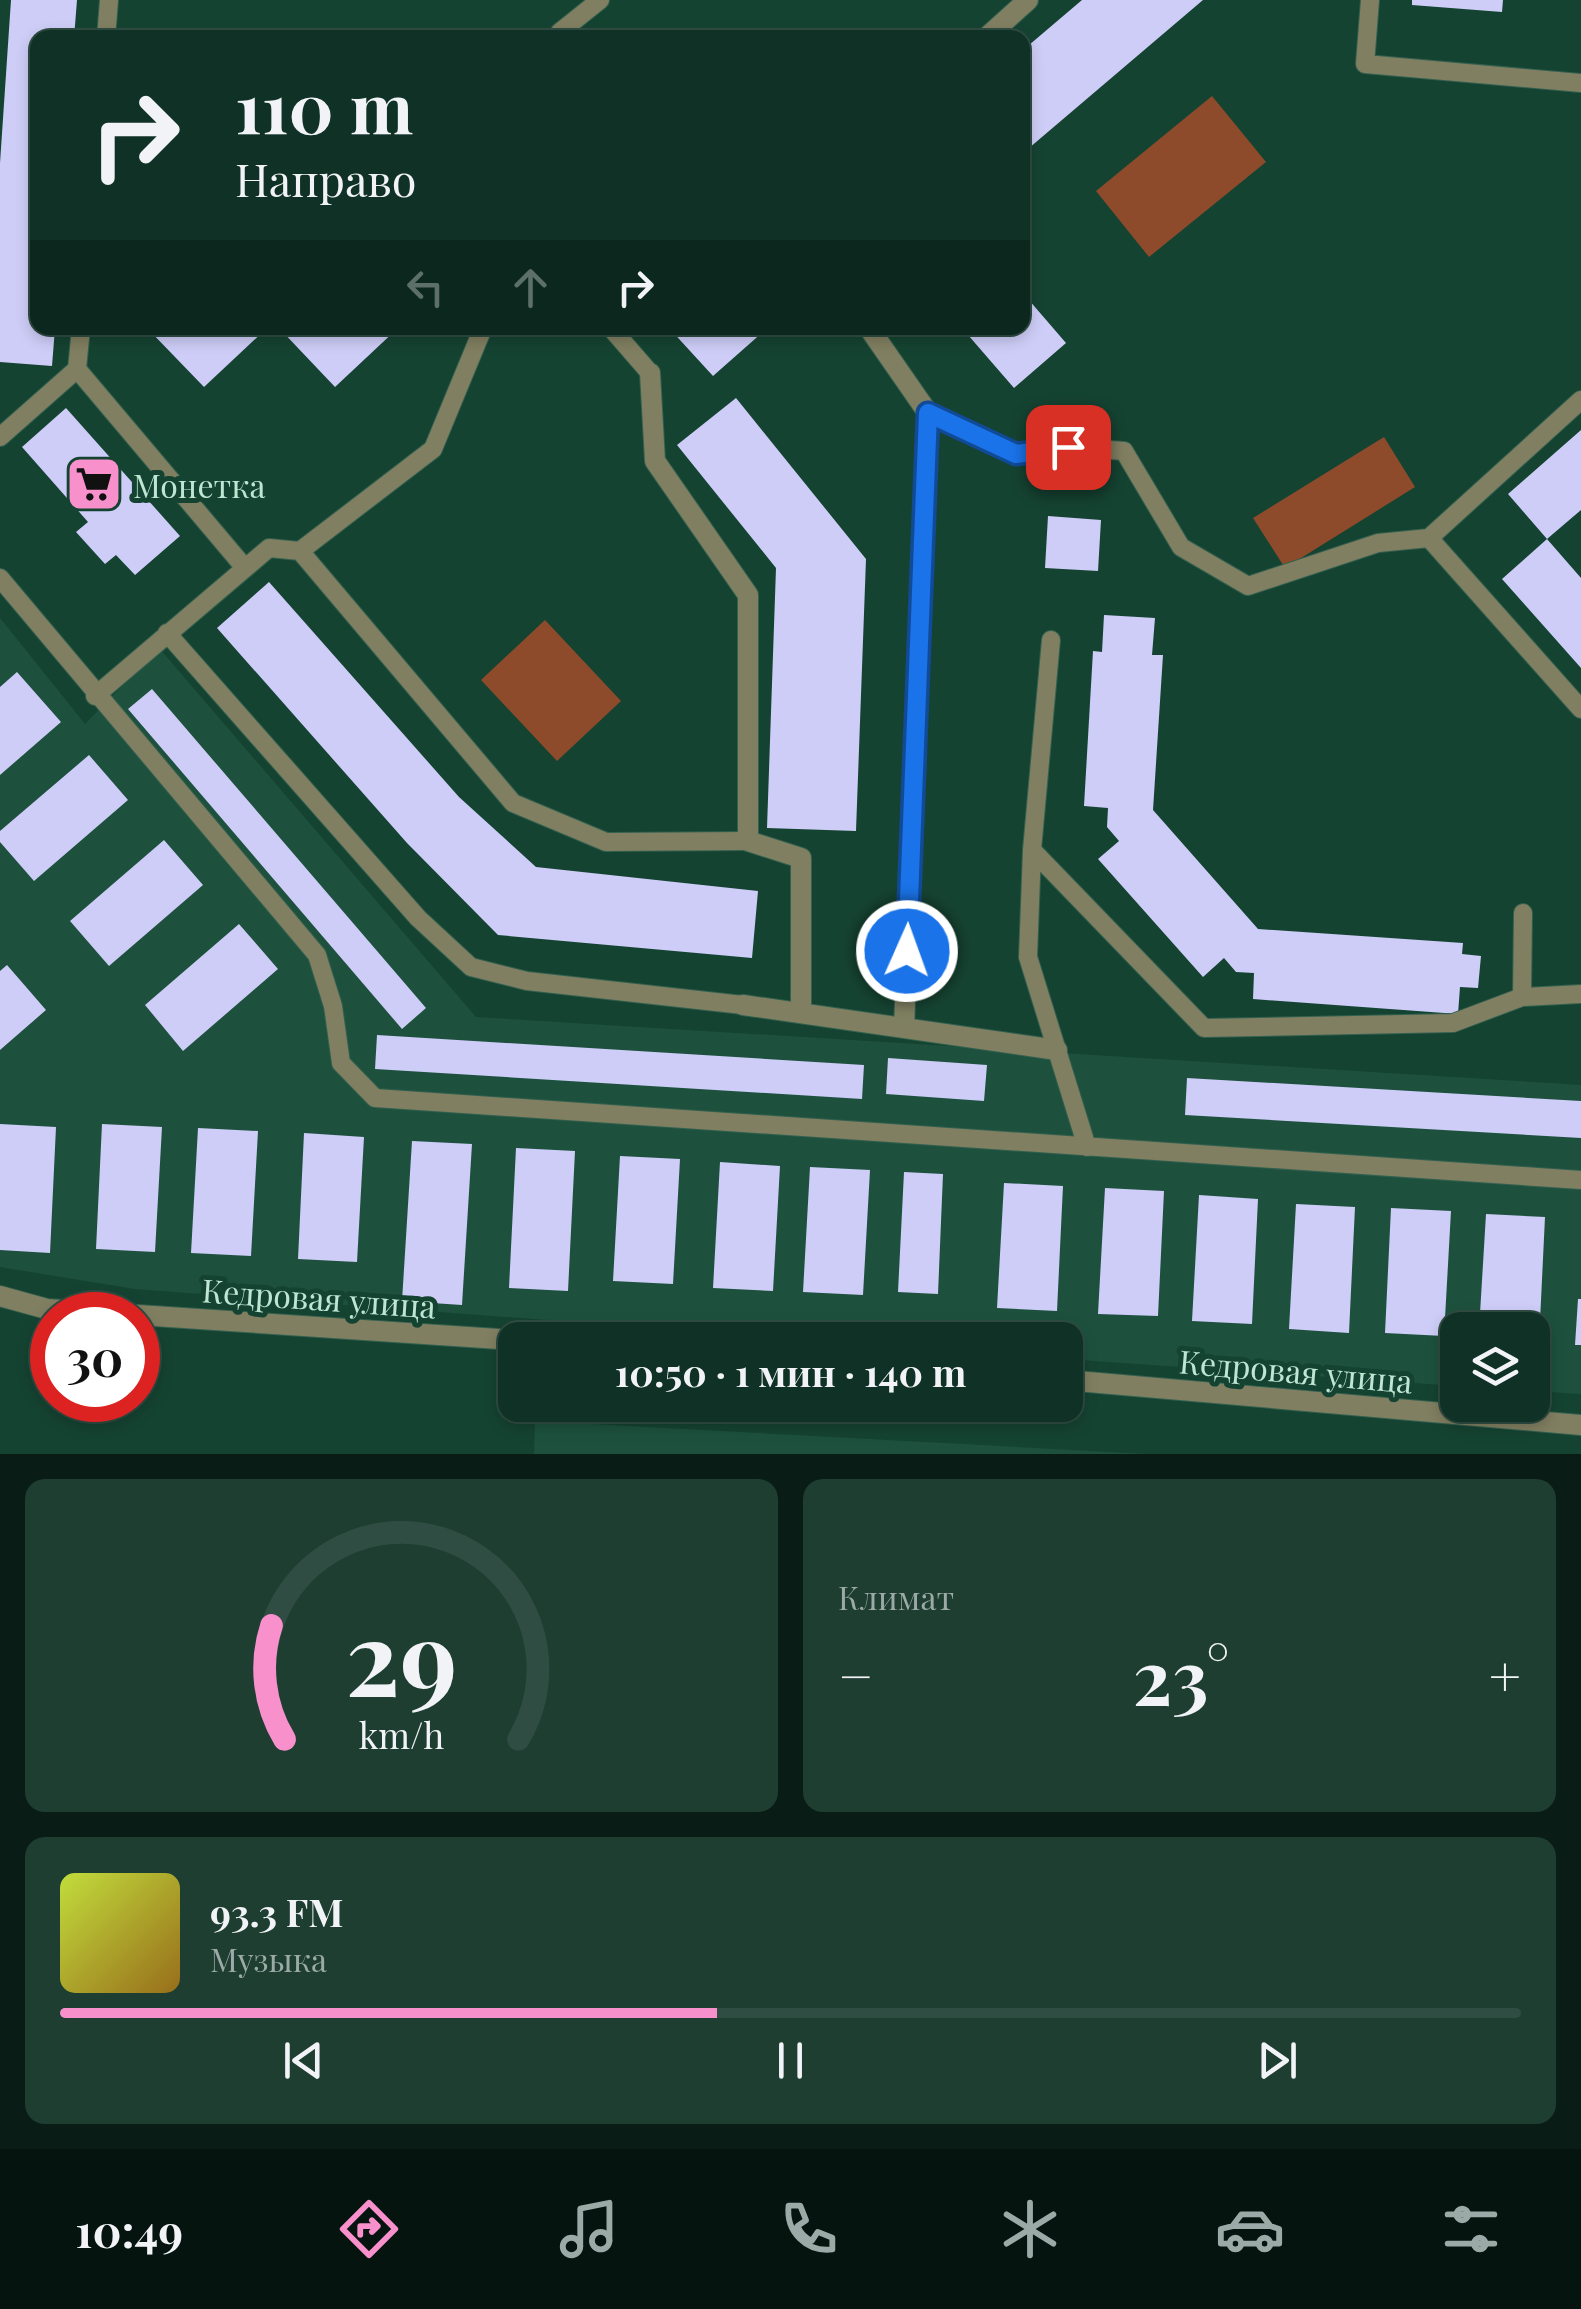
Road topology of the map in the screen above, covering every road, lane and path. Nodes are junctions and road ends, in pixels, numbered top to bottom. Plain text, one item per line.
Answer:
1 (110, 0) edge
2 (600, 0) edge
3 (1028, 0) edge
4 (1370, 0) edge
5 (107, 30) edge
6 (562, 30) edge
7 (995, 30) edge
8 (1581, 82) edge
9 (80, 335) edge
10 (480, 335) edge
11 (618, 335) edge
12 (874, 335) edge
13 (77, 369) junction
14 (650, 373) joint
15 (1581, 400) edge
16 (928, 413) junction
17 (0, 437) edge
18 (1429, 538) junction
19 (300, 551) junction
20 (245, 568) junction
21 (0, 578) edge
22 (167, 633) junction
23 (1051, 640) dead end
24 (95, 696) junction
25 (1581, 709) edge
26 (748, 841) junction
27 (1032, 850) junction
28 (1523, 913) dead end
29 (1581, 994) edge
30 (1522, 997) junction
31 (743, 1005) joint
32 (801, 1013) junction
33 (904, 1028) junction
34 (1057, 1050) junction
35 (1087, 1147) junction
36 (1581, 1180) edge
37 (0, 1296) edge
38 (498, 1339) edge
39 (1083, 1382) edge
40 (1581, 1424) edge

1 - 5 lane
2 - 6 lane
3 - 7 street
4 - 8 lane
9 - 13 lane
10 - 19 lane
11 - 14 lane
12 - 16 street
13 - 17 lane
13 - 20 lane
14 - 26 street
15 - 18 lane
16 - 18 lane
16 - 33 street
18 - 25 lane
19 - 20 lane
19 - 26 lane
20 - 22 lane
21 - 24 lane
22 - 24 lane
22 - 31 lane
23 - 27 lane
24 - 35 lane
26 - 32 street
27 - 30 lane
27 - 34 lane
28 - 30 lane
29 - 30 lane
31 - 32 street
32 - 33 street
33 - 34 street
34 - 35 lane
35 - 36 lane
37 - 38 street, Кедровая улица
39 - 40 street, Кедровая улица

